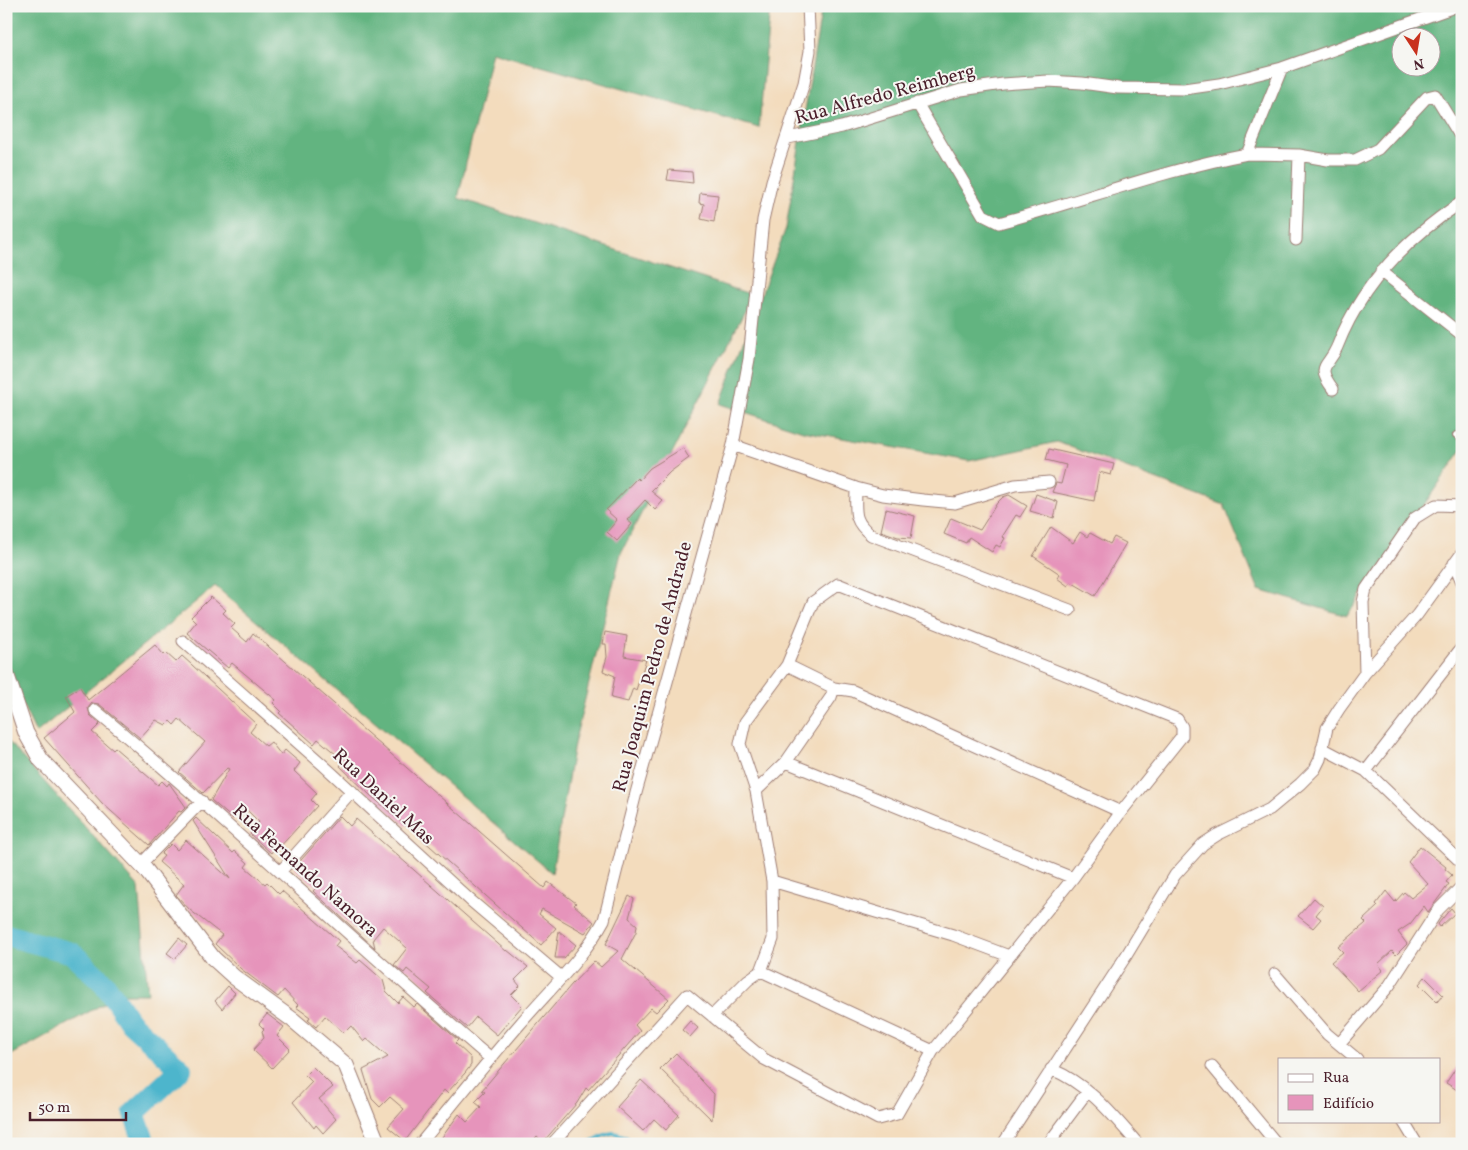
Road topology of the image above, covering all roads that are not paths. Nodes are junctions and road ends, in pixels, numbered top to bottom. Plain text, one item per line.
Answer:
1 (808, 6) edge
2 (1457, 6) edge
3 (1282, 68) junction
4 (917, 103) junction
5 (788, 138) junction
6 (1462, 139) edge
7 (1247, 154) junction
8 (1299, 155) junction
9 (1462, 202) edge
10 (1296, 240) dead end
11 (1381, 271) junction
12 (1462, 335) edge
13 (1333, 389) dead end
14 (1456, 435) dead end
15 (1462, 440) edge
16 (733, 445) junction
17 (1049, 482) dead end
18 (856, 488) junction
19 (1462, 506) edge
20 (1462, 553) edge
21 (1454, 563) junction
22 (1462, 582) edge
23 (1070, 610) dead end
24 (183, 641) dead end
25 (1462, 647) edge
26 (788, 665) junction
27 (6, 673) edge
28 (1365, 673) junction
29 (834, 688) junction
30 (10, 695) edge
31 (95, 710) dead end
32 (1322, 748) junction
33 (786, 762) junction
34 (1366, 771) junction
35 (352, 791) junction
36 (756, 792) junction
37 (202, 801) junction
38 (1121, 812) junction
39 (1462, 863) edge
40 (140, 865) junction
41 (280, 872) junction
42 (1073, 878) junction
43 (772, 880) junction
44 (1462, 886) edge
45 (1009, 956) junction
46 (761, 971) junction
47 (1275, 974) dead end
48 (561, 977) junction
49 (712, 1016) junction
50 (1339, 1044) junction
51 (933, 1051) junction
52 (1357, 1058) edge
53 (491, 1059) junction
54 (1212, 1066) dead end
55 (1050, 1069) junction
56 (1088, 1092) junction
57 (1403, 1122) edge
58 (378, 1144) edge
59 (420, 1144) edge
60 (552, 1144) edge
61 (1003, 1144) edge
62 (1048, 1144) edge
63 (1138, 1144) edge
64 (1277, 1144) edge
65 (1417, 1144) edge

1 - 5 street, Rua Joaquim Pedro de Andrade
2 - 3 street, Rua Alfredo Reimberg
3 - 4 street, Rua Alfredo Reimberg
3 - 7 street
4 - 5 street, Rua Alfredo Reimberg
4 - 7 street
5 - 16 street, Rua Joaquim Pedro de Andrade
6 - 8 street
7 - 8 street
8 - 10 street
9 - 11 street
11 - 12 street
11 - 13 street
14 - 15 lane
16 - 18 street
16 - 48 street, Rua Joaquim Pedro de Andrade
17 - 18 street
18 - 23 street
19 - 28 street
20 - 21 street
21 - 22 street
21 - 28 street
24 - 35 street, Rua Daniel Mas
25 - 34 street
26 - 29 street
26 - 36 street
26 - 38 street
27 - 30 main road
28 - 32 street
29 - 33 street
29 - 38 street
30 - 40 main road
31 - 37 street, Rua Fernando Namora
32 - 34 street
32 - 55 street
33 - 36 street
33 - 42 street
34 - 39 street
35 - 41 street
35 - 48 street, Rua Daniel Mas
36 - 43 street
37 - 40 street
37 - 41 street, Rua Fernando Namora
38 - 42 street
40 - 58 main road
41 - 53 street, Rua Fernando Namora
42 - 45 street
43 - 45 street
43 - 46 street
44 - 50 street
45 - 51 street
46 - 49 street
46 - 51 street
47 - 50 street
48 - 53 street, Rua Joaquim Pedro de Andrade
49 - 51 street
49 - 60 street
50 - 52 street
53 - 59 street, Rua Joaquim Pedro de Andrade
54 - 64 street
55 - 56 street
55 - 61 street
56 - 62 street
56 - 63 street
57 - 65 street

